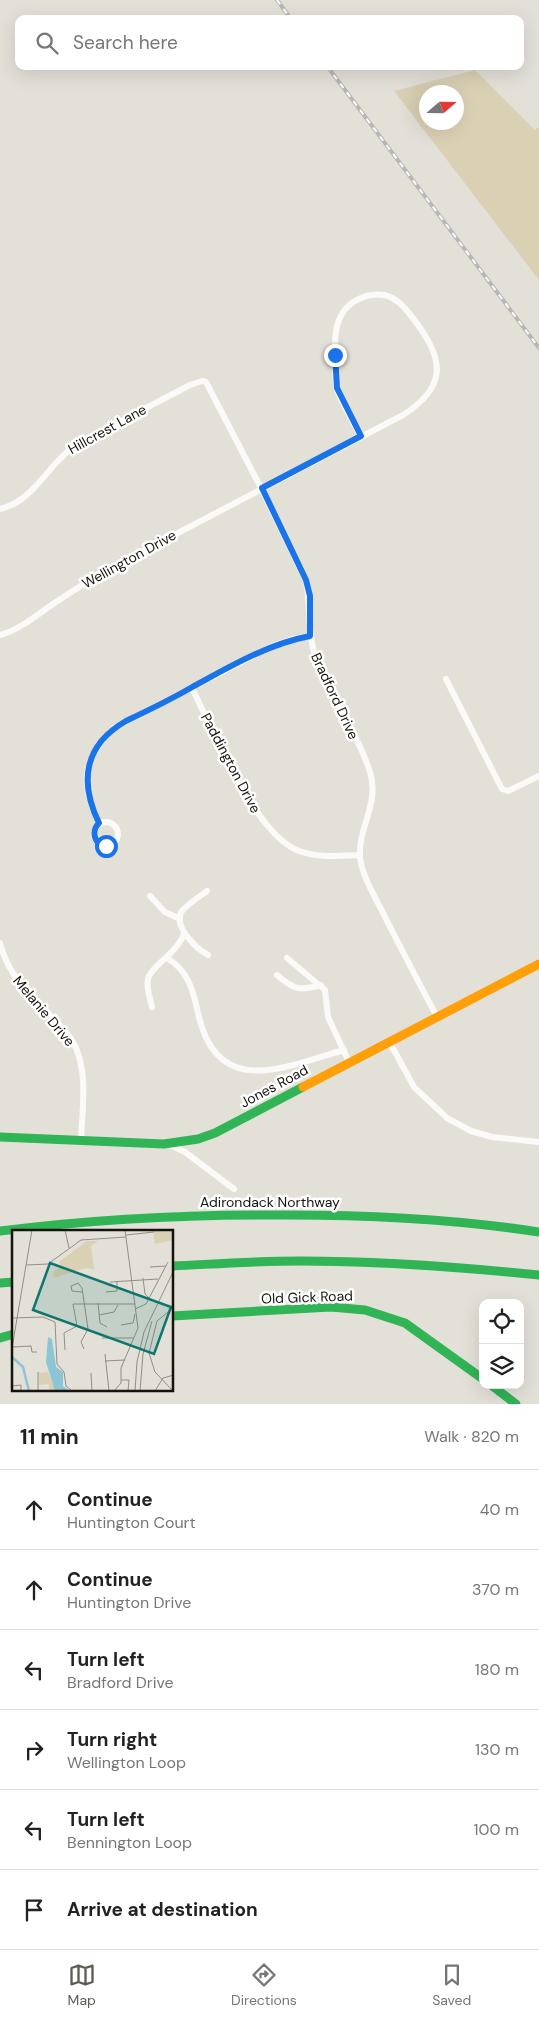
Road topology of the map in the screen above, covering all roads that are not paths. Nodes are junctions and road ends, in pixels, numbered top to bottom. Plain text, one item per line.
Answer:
1 (202, 381) joint
2 (361, 436) junction
3 (262, 488) junction
4 (0, 509) edge
5 (0, 635) edge
6 (310, 636) junction
7 (446, 679) dead end
8 (192, 688) junction
9 (539, 776) edge
10 (99, 823) dead end
11 (360, 855) junction
12 (207, 891) dead end
13 (150, 896) dead end
14 (180, 919) junction
15 (184, 934) junction
16 (0, 943) edge
17 (208, 955) dead end
18 (167, 958) junction
19 (287, 958) dead end
20 (539, 964) edge
21 (277, 975) dead end
22 (321, 985) junction
23 (152, 1007) dead end
24 (437, 1017) junction
25 (390, 1041) junction
26 (344, 1050) junction
27 (349, 1062) junction
28 (0, 1137) edge
29 (81, 1140) junction
30 (539, 1142) edge
31 (168, 1144) junction
32 (234, 1189) dead end
33 (0, 1231) edge
34 (539, 1232) edge
35 (174, 1266) edge
36 (539, 1275) edge
37 (174, 1316) edge
38 (479, 1376) edge
39 (496, 1389) edge
40 (516, 1404) edge

1 - 3 street, Bradford Drive
1 - 4 street, Hillcrest Lane
2 - 2 street
2 - 3 street, Wellington Drive
3 - 5 street, Wellington Drive
3 - 6 street, Bradford Drive
6 - 8 street
6 - 11 street, Bradford Drive
7 - 9 street
8 - 10 street
8 - 11 street, Paddington Drive
11 - 24 street, Bradford Drive
12 - 14 street
13 - 14 street
14 - 15 street
15 - 17 street
15 - 18 street
16 - 29 street, Melanie Drive
18 - 23 street
18 - 26 street
19 - 22 street
20 - 24 main road, Jones Road
21 - 22 street
22 - 26 street
24 - 25 main road, Jones Road
25 - 27 main road, Jones Road
25 - 30 street
26 - 27 street
27 - 31 main road, Jones Road
28 - 29 main road, Jones Road
29 - 31 main road, Jones Road
31 - 32 street
33 - 34 main road, Adirondack Northway
35 - 36 main road
37 - 38 main road, Old Gick Road
39 - 40 main road

